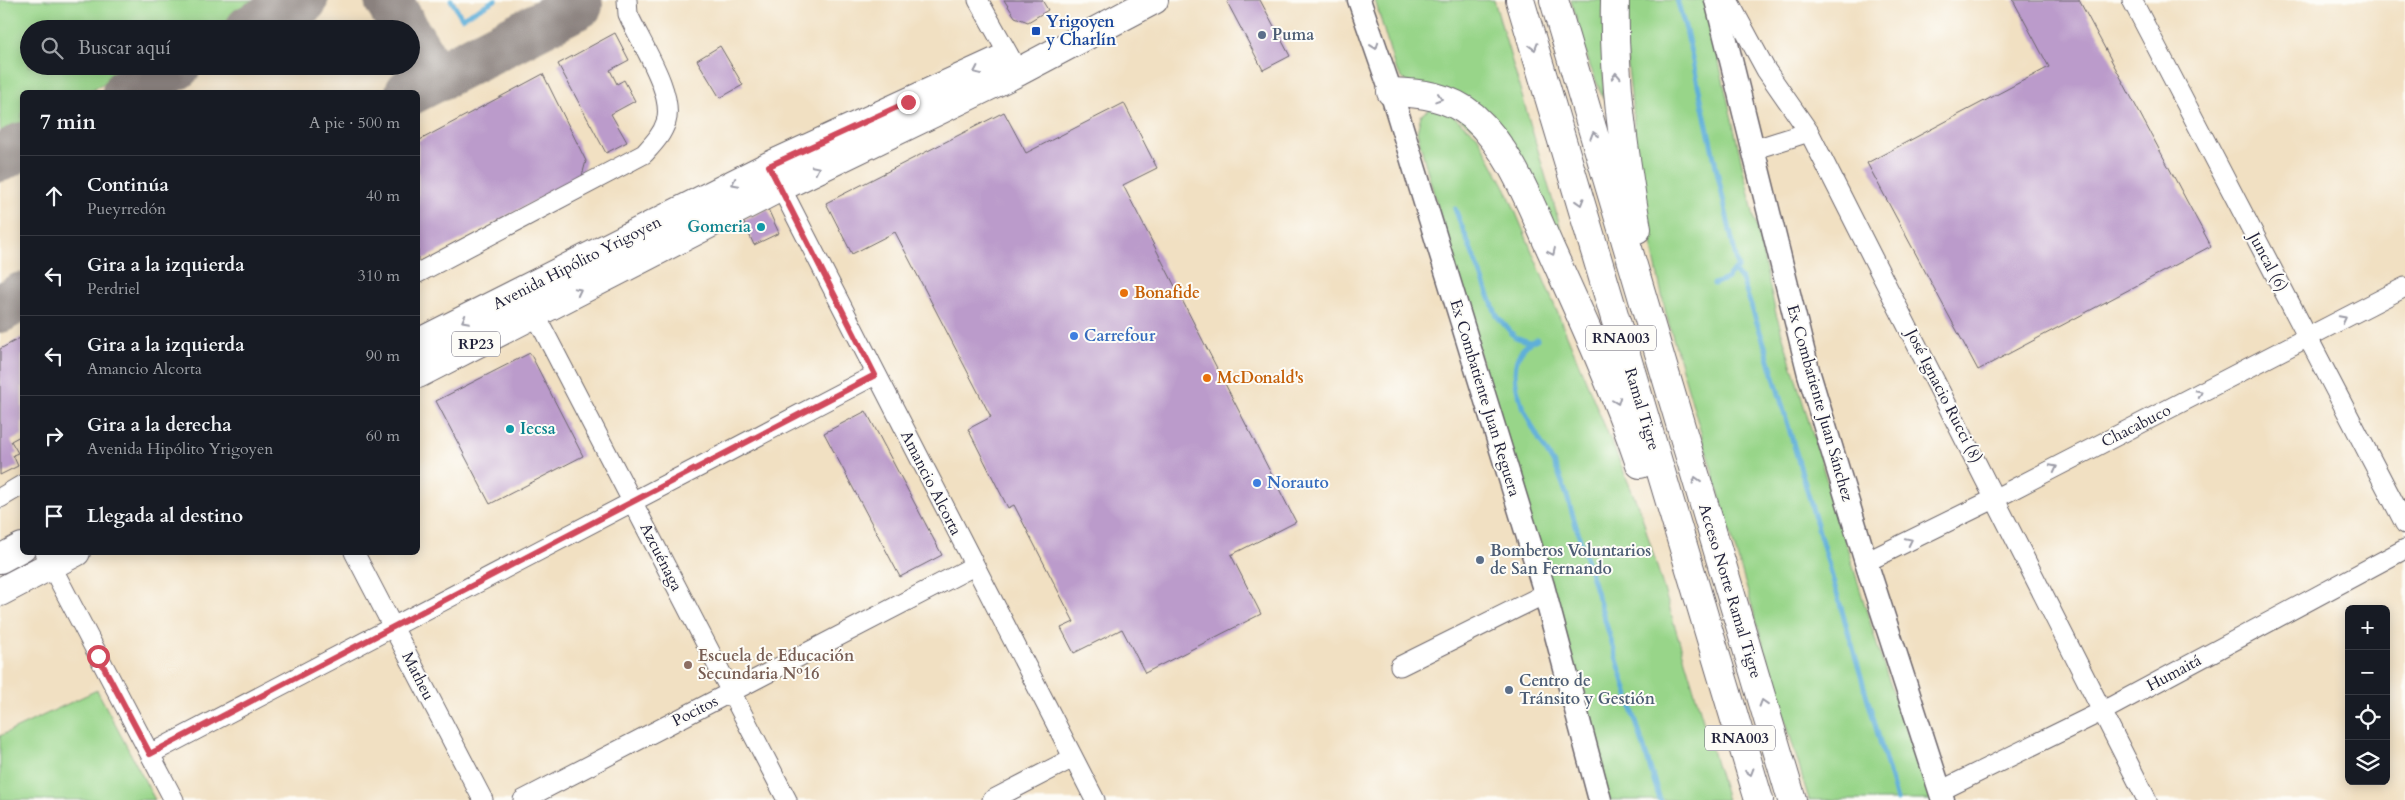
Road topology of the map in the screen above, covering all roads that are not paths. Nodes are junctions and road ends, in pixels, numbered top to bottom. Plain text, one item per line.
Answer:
1 (627, 0) edge
2 (978, 0) edge
3 (1114, 0) edge
4 (1154, 0) edge
5 (1359, 0) edge
6 (1520, 0) edge
7 (1554, 0) edge
8 (1615, 0) edge
9 (1716, 0) edge
10 (1728, 0) edge
11 (2132, 0) edge
12 (1014, 64) junction
13 (1391, 92) junction
14 (1810, 132) junction
15 (1752, 150) junction
16 (775, 176) junction
17 (420, 272) edge
18 (2405, 287) edge
19 (535, 314) junction
20 (2308, 337) junction
21 (420, 342) edge
22 (420, 373) edge
23 (875, 375) junction
24 (1667, 383) junction
25 (20, 486) edge
26 (0, 498) edge
27 (1996, 498) junction
28 (632, 502) junction
29 (2405, 524) edge
30 (20, 548) edge
31 (2405, 549) edge
32 (64, 555) edge
33 (356, 555) edge
34 (0, 558) edge
35 (48, 559) edge
36 (1866, 562) junction
37 (974, 566) junction
38 (0, 592) edge
39 (1545, 594) junction
40 (393, 627) junction
41 (1400, 666) dead end
42 (1721, 675) junction
43 (731, 692) junction
44 (2103, 711) junction
45 (150, 754) junction
46 (1073, 758) junction
47 (1941, 796) edge
48 (174, 800) edge
49 (483, 800) edge
50 (523, 800) edge
51 (787, 800) edge
52 (992, 800) edge
53 (1095, 800) edge
54 (1600, 800) edge
55 (1759, 800) edge
56 (1792, 800) edge
57 (2147, 800) edge

1 - 17 street
2 - 12 street
3 - 12 main road, Avenida Hipólito Yrigoyen / RP23
4 - 12 main road, Avenida Hipólito Yrigoyen / RP23
5 -> 13 street, Ex Combatiente Juan Reguera
6 -> 42 main road, Ramal Tigre / RNA003
24 -> 7 main road, Ramal Tigre / RNA003
24 -> 8 main road
9 - 15 street, Ex Combatiente Juan Sánchez
10 - 14 street, José Ignacio Rucci (8)
11 - 20 street, Juncal (6)
12 - 16 main road, Avenida Hipólito Yrigoyen / RP23
13 - 39 street, Ex Combatiente Juan Reguera
13 -> 42 main road
14 - 15 street
14 - 27 street, José Ignacio Rucci (8)
15 - 36 street, Ex Combatiente Juan Sánchez
19 -> 16 main road, Avenida Hipólito Yrigoyen / RP23
16 -> 21 main road, Avenida Hipólito Yrigoyen / RP23
16 - 23 street, Amancio Alcorta
20 -> 18 street, Chacabuco
19 - 22 main road, Avenida Hipólito Yrigoyen / RP23
19 - 28 street, Azcuénaga
27 -> 20 street, Chacabuco
20 - 29 street, Juncal (6)
23 - 28 street
23 - 37 street, Amancio Alcorta
56 -> 24 main road, Acceso Norte Ramal Tigre / RNA003
25 - 26 street
36 -> 27 street, Chacabuco
27 - 44 street, José Ignacio Rucci (8)
28 - 40 street
28 - 43 street, Azcuénaga
30 - 34 main road
31 - 44 street, Humaitá
32 - 35 main road
33 - 40 street, Matheu
35 - 38 main road
35 - 45 street
36 - 47 street, Ex Combatiente Juan Sánchez
37 - 43 street, Pocitos
37 - 46 street, Amancio Alcorta
39 - 41 street
39 - 54 street, Ex Combatiente Juan Reguera
40 - 45 street
40 - 49 street, Matheu
42 -> 55 main road, Acceso Norte Ramal Tigre / RNA003
43 - 50 street, Pocitos
43 - 51 street, Azcuénaga
44 - 47 street, Humaitá
44 - 57 street, José Ignacio Rucci (8)
45 - 48 street
46 - 52 street
46 - 53 street, Amancio Alcorta

